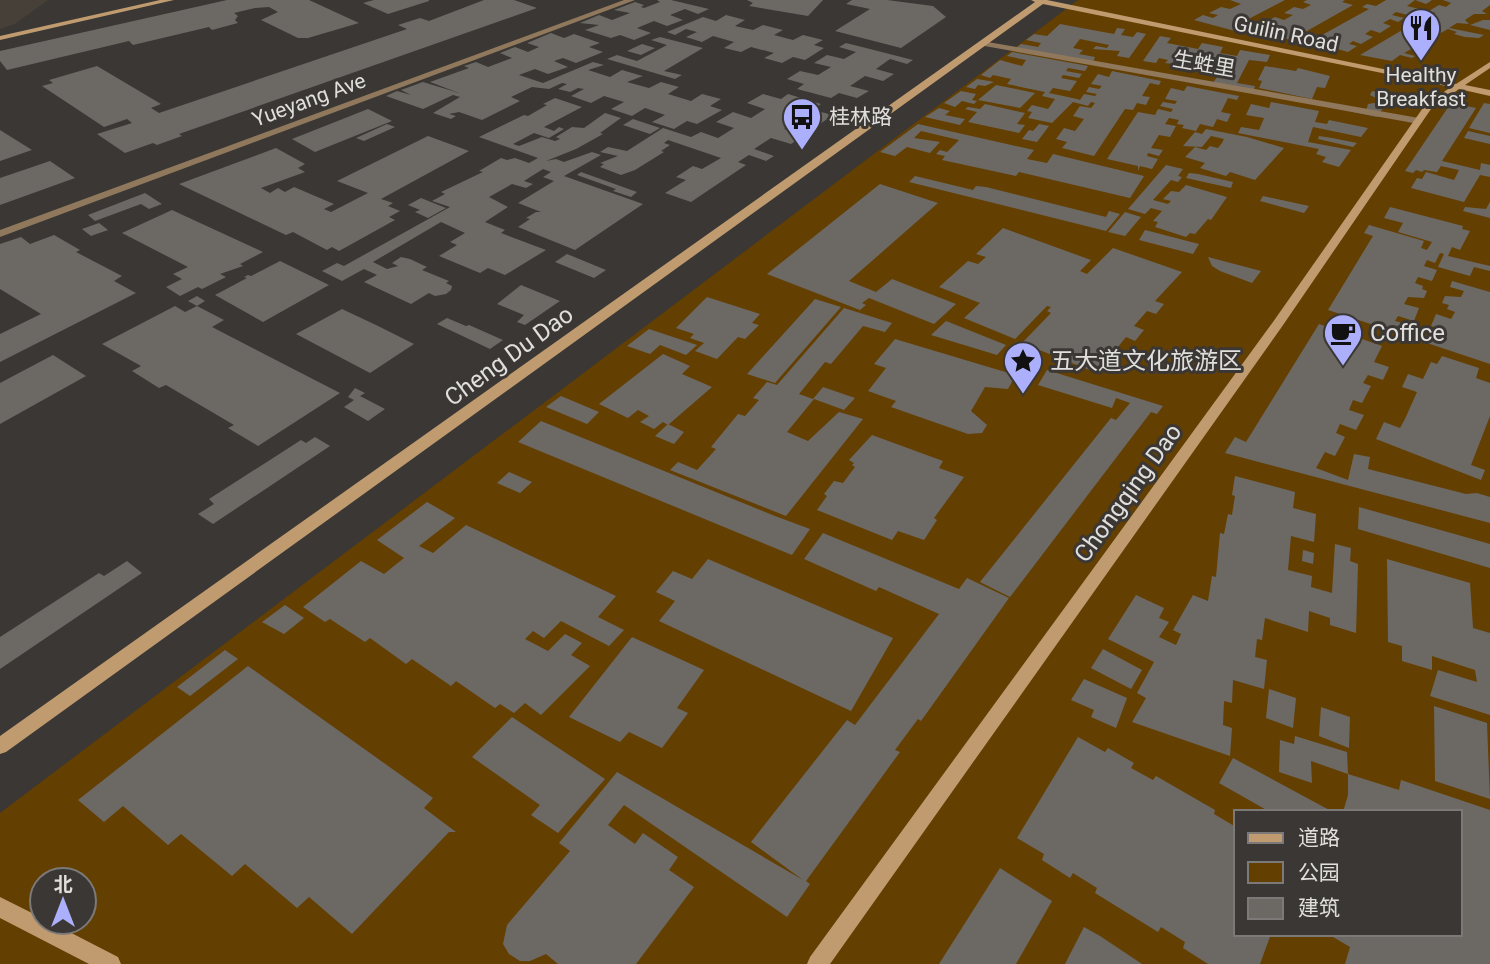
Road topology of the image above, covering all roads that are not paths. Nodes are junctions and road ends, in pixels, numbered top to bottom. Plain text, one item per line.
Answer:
1 (170, 0) edge
2 (631, 0) edge
3 (1033, 0) edge
4 (1042, 0) edge
5 (0, 38) edge
6 (982, 43) junction
7 (1490, 64) edge
8 (1455, 87) junction
9 (1490, 93) edge
10 (1419, 121) junction
11 (0, 234) edge
12 (0, 746) edge
13 (0, 907) edge
14 (111, 964) edge
15 (817, 964) edge

1 - 5 street
2 - 11 street, Yueyang Ave
3 - 4 street, Guilin Road
4 - 6 street, Cheng Du Dao
4 - 8 street, Guilin Road
6 - 10 street, 生﨡里
6 - 12 street, Cheng Du Dao
7 - 8 street, Chongqing Dao
8 - 9 street, Guilin Road
8 - 10 street, Chongqing Dao
10 - 15 street, Chongqing Dao
13 - 14 street

